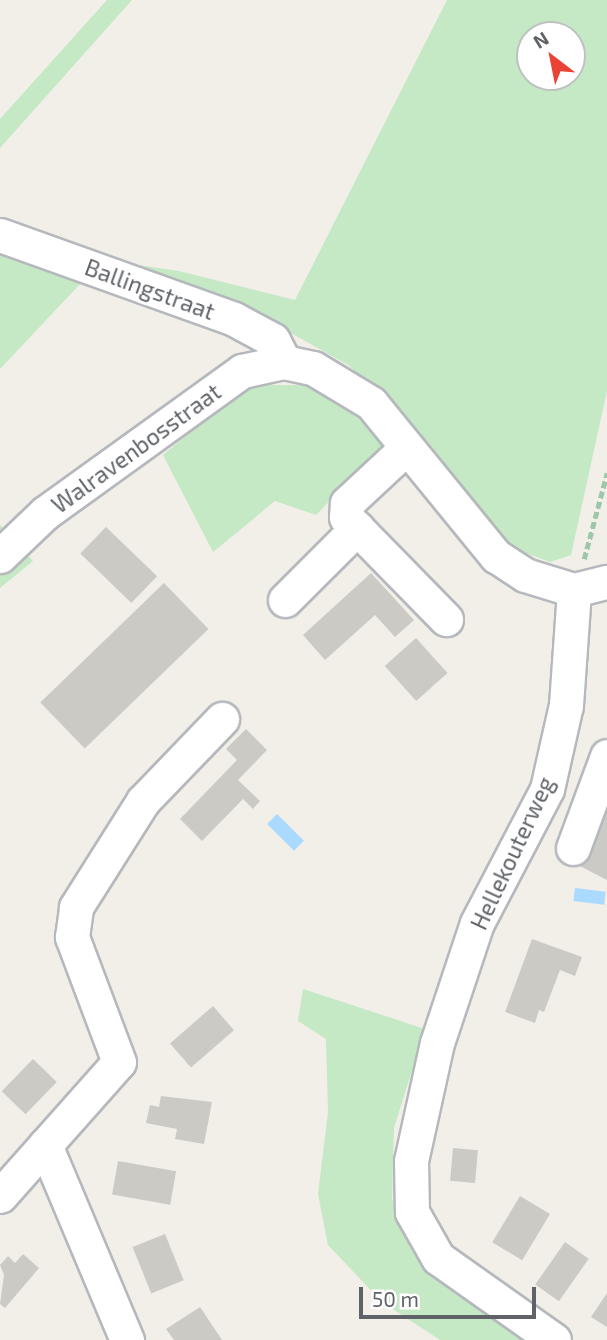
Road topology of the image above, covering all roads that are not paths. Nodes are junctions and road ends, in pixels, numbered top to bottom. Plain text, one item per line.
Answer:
1 (0, 235) edge
2 (284, 362) junction
3 (406, 448) junction
4 (357, 528) junction
5 (0, 556) edge
6 (607, 582) edge
7 (574, 590) junction
8 (285, 600) dead end
9 (446, 619) dead end
10 (222, 719) dead end
11 (607, 756) edge
12 (573, 848) dead end
13 (45, 1145) junction
14 (0, 1196) edge
15 (127, 1340) edge
16 (554, 1340) edge

1 - 2 street, Ballingstraat
2 - 3 street
2 - 5 street, Walravenbosstraat
3 - 4 street
3 - 7 street
4 - 8 street
4 - 9 street
6 - 7 street
7 - 16 street, Hellekouterweg
10 - 13 street
11 - 12 street
13 - 14 street
13 - 15 street

